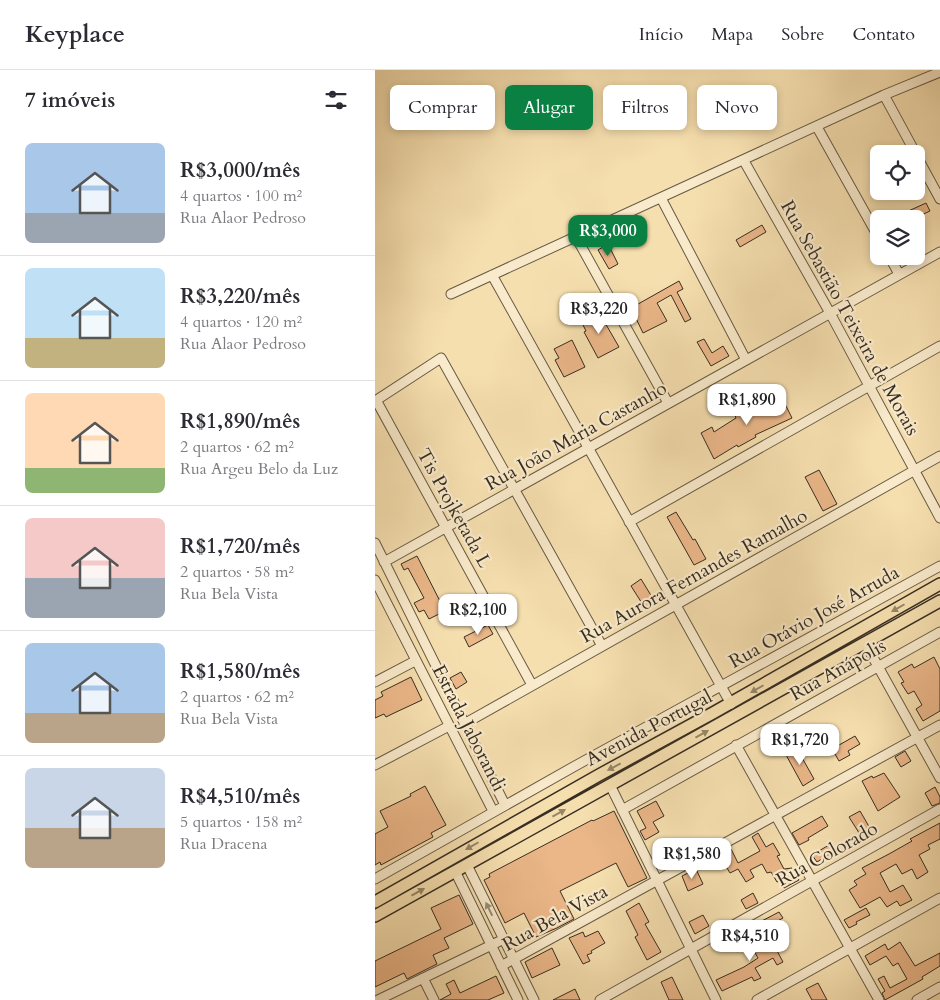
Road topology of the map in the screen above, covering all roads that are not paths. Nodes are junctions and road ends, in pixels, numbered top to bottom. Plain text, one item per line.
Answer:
1 (940, 72) edge
2 (884, 95) junction
3 (817, 127) junction
4 (911, 145) edge
5 (744, 160) junction
6 (925, 171) edge
7 (661, 198) junction
8 (940, 199) edge
9 (870, 222) edge
10 (576, 236) junction
11 (940, 252) edge
12 (894, 265) edge
13 (899, 274) junction
14 (492, 275) junction
15 (451, 294) dead end
16 (830, 313) junction
17 (940, 346) edge
18 (746, 360) junction
19 (869, 386) junction
20 (376, 401) edge
21 (668, 404) junction
22 (587, 448) junction
23 (940, 456) edge
24 (915, 470) junction
25 (514, 488) junction
26 (940, 518) edge
27 (629, 522) junction
28 (447, 527) junction
29 (375, 543) edge
30 (384, 562) junction
31 (940, 566) edge
32 (375, 580) edge
33 (940, 584) edge
34 (379, 598) edge
35 (940, 601) edge
36 (675, 605) junction
37 (940, 632) edge
38 (865, 643) junction
39 (602, 646) junction
40 (415, 661) junction
41 (878, 666) junction
42 (375, 682) edge
43 (533, 685) junction
44 (721, 686) junction
45 (731, 704) junction
46 (464, 724) junction
47 (940, 725) edge
48 (449, 726) junction
49 (917, 737) junction
50 (736, 745) junction
51 (375, 765) edge
52 (940, 778) edge
53 (610, 785) junction
54 (505, 805) junction
55 (940, 809) edge
56 (622, 810) junction
57 (493, 811) junction
58 (775, 815) junction
59 (467, 864) junction
60 (455, 871) junction
61 (375, 879) edge
62 (657, 881) junction
63 (812, 881) junction
64 (940, 898) edge
65 (375, 902) edge
66 (375, 916) edge
67 (504, 939) junction
68 (491, 945) junction
69 (850, 948) junction
70 (691, 949) junction
71 (514, 959) junction
72 (501, 966) junction
73 (423, 978) junction
74 (940, 987) edge
75 (378, 1000) edge
76 (434, 1000) edge
77 (518, 1000) edge
78 (533, 1000) edge
79 (600, 1000) edge
80 (716, 1000) edge
81 (757, 1000) edge
82 (879, 1000) edge
83 (917, 1000) edge

1 - 2 street
2 - 3 street
2 - 4 street
3 - 5 street
3 - 9 street
5 - 7 street
5 - 16 street, Rua Sebastião Teixeira de Morais
6 - 8 street
7 - 10 street
7 - 18 street
10 - 14 street
10 - 21 street
11 - 13 street, Rua João Maria Castanho
12 - 13 street
13 - 16 street, Rua João Maria Castanho
14 - 15 street
14 - 22 street
16 - 18 street, Rua João Maria Castanho
16 - 19 street, Rua Sebastião Teixeira de Morais
17 - 19 street
18 - 21 street, Rua João Maria Castanho
19 - 24 street, Rua Sebastião Teixeira de Morais
19 - 27 street
20 - 25 street
20 - 28 street, Tis Projketada L
21 - 22 street, Rua João Maria Castanho
22 - 25 street, Rua João Maria Castanho
22 - 27 street
23 - 24 street, Rua Aurora Fernandes Ramalho
24 - 26 street, Rua Sebastião Teixeira de Morais
24 - 36 street, Rua Aurora Fernandes Ramalho
25 - 28 street, Rua João Maria Castanho
25 - 39 street
27 - 36 street
28 - 30 street, Rua João Maria Castanho
28 - 43 street, Tis Projketada L
29 - 30 street
30 - 46 street
31 - 44 street, Rua Otávio José Arruda
32 - 34 street, Estrada Jaborandi
33 -> 45 main road, Avenida Portugal
34 - 40 street, Estrada Jaborandi
35 - 38 main road, Avenida Portugal
36 - 39 street, Rua Aurora Fernandes Ramalho
36 - 44 street
37 - 41 street, Rua Anápolis
38 - 41 street
53 -> 38 main road, Avenida Portugal
39 - 43 street, Rua Aurora Fernandes Ramalho
40 - 42 street
40 - 48 street, Estrada Jaborandi
41 - 49 street
41 - 50 street, Rua Anápolis
43 - 46 street, Rua Aurora Fernandes Ramalho
44 - 45 street
44 - 54 street, Rua Otávio José Arruda
45 -> 65 main road, Avenida Portugal
46 - 54 street
47 - 49 street, Rua Bela Vista
48 - 51 street
48 - 57 street, Estrada Jaborandi
49 - 52 street
49 - 58 street, Rua Bela Vista
50 - 56 street, Rua Anápolis
50 - 58 street
53 - 56 street
59 -> 53 main road, Avenida Portugal
54 - 57 street, Rua Otávio José Arruda
55 - 63 street, Rua Colorado
56 - 62 street
57 - 61 street, Rua Otávio José Arruda
58 - 62 street, Rua Bela Vista
58 - 63 street
59 - 60 main road, Avenida Portugal
67 -> 59 street
66 -> 60 main road, Avenida Portugal
60 - 68 street
62 - 70 street
62 - 71 street, Rua Bela Vista
63 - 69 street
63 - 70 street, Rua Colorado
64 - 69 street
67 - 68 street
67 - 71 street
68 - 72 street
68 - 73 street
69 - 81 street
69 - 82 street
70 - 79 street, Rua Colorado
70 - 80 street
71 - 72 street, Rua Bela Vista
71 - 78 street
72 - 77 street
73 - 75 street
73 - 76 street
74 - 83 street

